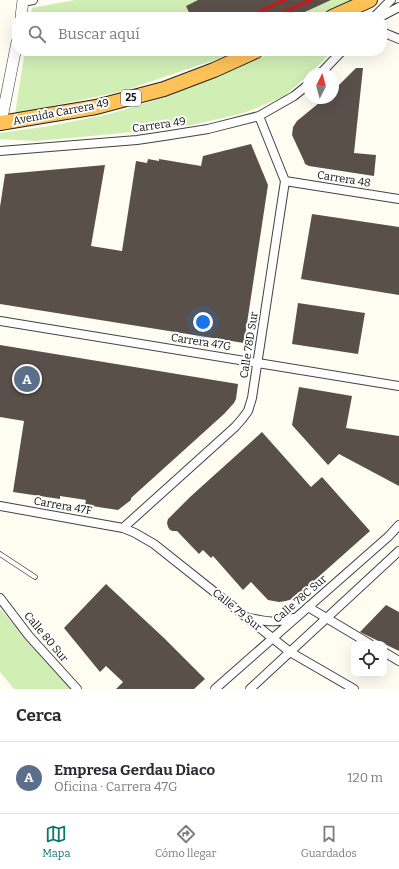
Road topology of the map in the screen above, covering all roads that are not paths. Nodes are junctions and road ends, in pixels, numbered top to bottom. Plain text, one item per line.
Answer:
1 (370, 0) edge
2 (391, 0) edge
3 (26, 1) edge
4 (399, 7) edge
5 (23, 12) edge
6 (343, 12) edge
7 (379, 12) edge
8 (387, 13) edge
9 (387, 34) edge
10 (399, 39) edge
11 (14, 56) edge
12 (245, 56) edge
13 (337, 56) edge
14 (326, 68) edge
15 (303, 89) edge
16 (259, 116) junction
17 (1, 123) edge
18 (0, 150) edge
19 (285, 181) junction
20 (399, 199) edge
21 (0, 321) edge
22 (258, 363) junction
23 (399, 386) edge
24 (0, 506) edge
25 (399, 525) edge
26 (123, 528) junction
27 (399, 551) edge
28 (0, 554) edge
29 (35, 577) dead end
30 (0, 598) edge
31 (308, 607) junction
32 (298, 616) junction
33 (246, 617) junction
34 (326, 618) junction
35 (272, 638) junction
36 (365, 641) edge
37 (290, 652) junction
38 (387, 654) edge
39 (399, 661) edge
40 (77, 689) edge
41 (215, 689) edge
42 (250, 689) edge
43 (354, 689) edge

1 - 6 highway
2 - 7 street
3 - 5 street
4 - 8 street
9 - 10 street
11 - 17 street
12 - 17 highway, Avenida Carrera 49 / 25
13 - 14 street
15 - 16 street, Carrera 49
16 - 18 street, Carrera 49
16 - 19 street
19 - 20 street, Carrera 48
19 - 22 street, Calle 78D Sur
21 - 22 street, Carrera 47G
22 - 23 street, Carrera 47G
22 - 26 street, Calle 78D Sur
24 - 26 street, Carrera 47F
25 - 31 street, Calle 78C Sur
26 - 33 street, Calle 79 Sur
27 - 34 street
28 - 29 lane
30 - 40 street, Calle 80 Sur
31 - 32 street, Calle 78C Sur
31 - 34 street
32 - 33 street
32 - 35 street, Calle 78C Sur
33 - 35 street, Calle 79 Sur
34 - 36 street
34 - 37 street
35 - 37 street, Calle 79 Sur
35 - 41 street, Calle 78C Sur
37 - 42 street
37 - 43 street, Calle 79 Sur
38 - 39 street

